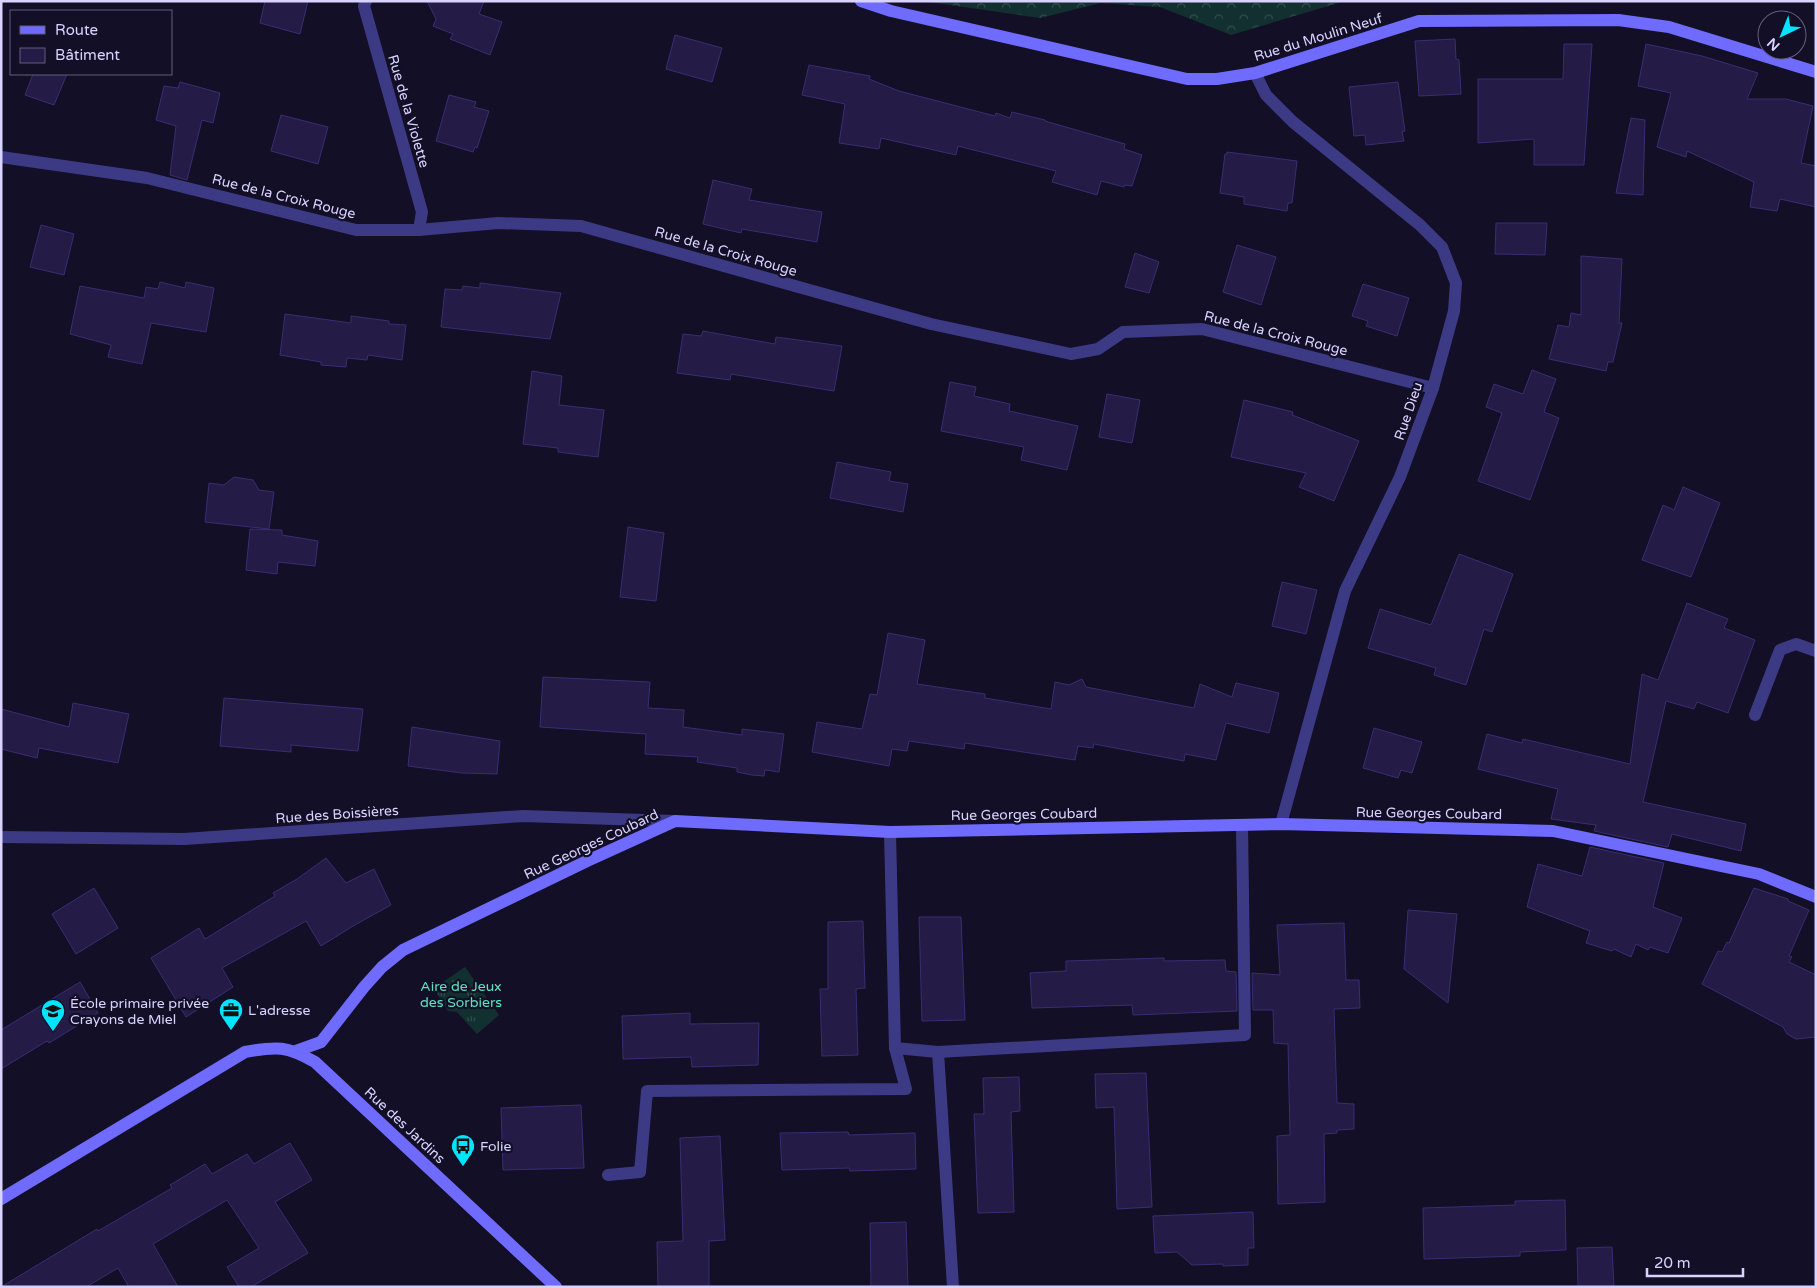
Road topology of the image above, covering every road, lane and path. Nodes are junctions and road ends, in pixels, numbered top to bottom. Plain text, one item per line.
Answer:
1 (366, 1) edge
2 (861, 1) edge
3 (1816, 72) edge
4 (1255, 73) junction
5 (1, 157) edge
6 (419, 230) junction
7 (1433, 388) junction
8 (1816, 651) edge
9 (1755, 715) dead end
10 (675, 821) junction
11 (1281, 824) junction
12 (1242, 826) junction
13 (890, 832) junction
14 (1, 837) edge
15 (1816, 897) edge
16 (895, 1048) junction
17 (296, 1051) junction
18 (938, 1052) junction
19 (608, 1174) dead end
20 (1, 1199) edge
21 (556, 1287) edge
22 (953, 1287) edge

1 - 6 street, Rue de la Violette
2 - 4 street, Rue du Moulin Neuf
3 - 4 street, Rue du Moulin Neuf
4 - 7 street, Rue Dieu
5 - 6 street, Rue de la Croix Rouge
6 - 7 street, Rue de la Croix Rouge
7 - 11 street, Rue Dieu
8 - 9 street
10 - 13 street, Rue Georges Coubard
10 - 14 street, Rue des Boissières
10 - 17 street, Rue Georges Coubard
11 - 12 street, Rue Georges Coubard
11 - 15 street, Rue Georges Coubard
12 - 13 street, Rue Georges Coubard
12 - 18 street
13 - 16 street
16 - 18 street
16 - 19 street
17 - 20 street
17 - 21 street, Rue des Jardins
18 - 22 street

